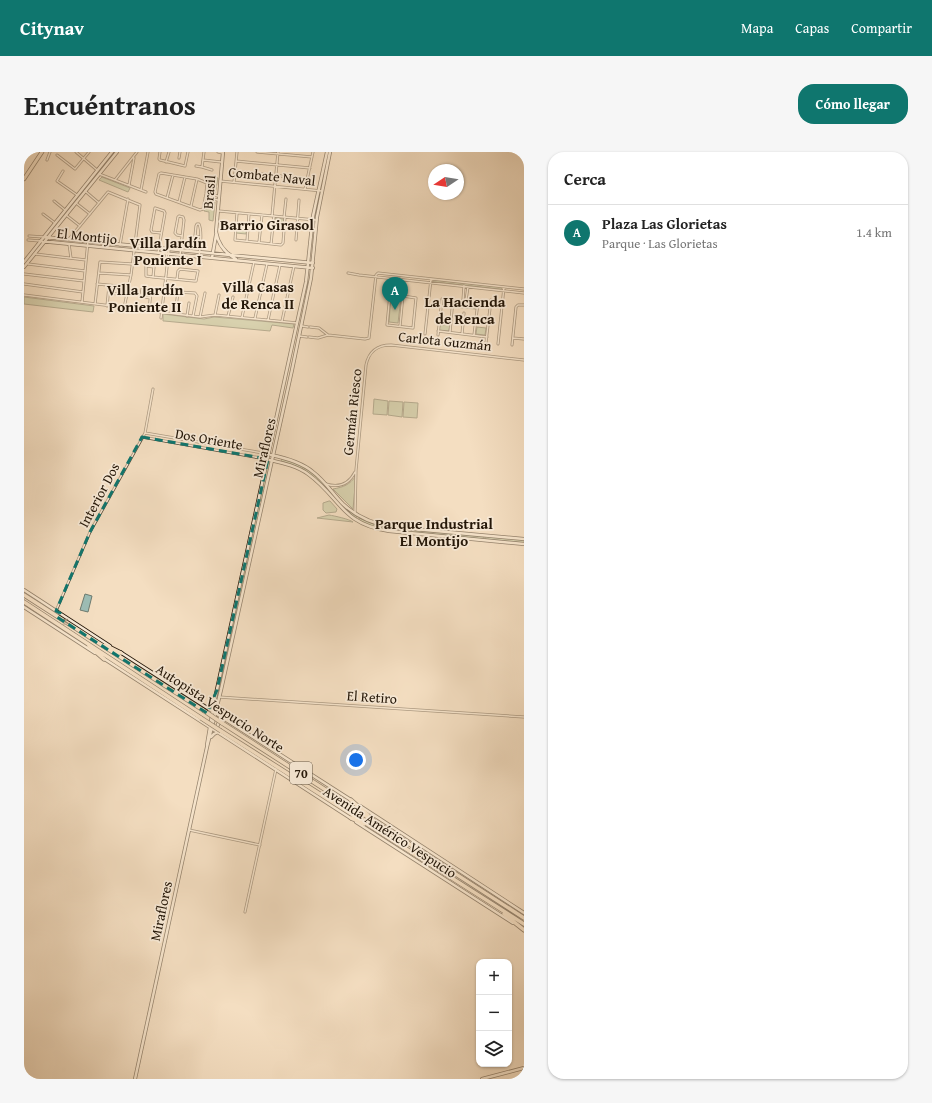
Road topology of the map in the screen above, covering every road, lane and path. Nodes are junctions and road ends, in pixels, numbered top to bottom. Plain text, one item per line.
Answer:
1 (42, 152) edge
2 (50, 152) edge
3 (76, 152) edge
4 (89, 152) edge
5 (112, 152) edge
6 (117, 152) edge
7 (137, 152) edge
8 (148, 152) edge
9 (160, 152) edge
10 (169, 152) edge
11 (180, 152) edge
12 (188, 152) edge
13 (204, 152) edge
14 (218, 152) edge
15 (223, 152) edge
16 (237, 152) edge
17 (257, 152) edge
18 (314, 152) edge
19 (327, 152) edge
20 (330, 152) edge
21 (278, 153) edge
22 (57, 155) dead end
23 (134, 156) junction
24 (312, 157) junction
25 (110, 158) junction
26 (179, 158) dead end
27 (84, 159) junction
28 (46, 160) dead end
29 (203, 160) junction
30 (236, 161) junction
31 (166, 162) junction
32 (222, 162) junction
33 (277, 165) junction
34 (196, 166) dead end
35 (202, 167) junction
36 (310, 168) junction
37 (98, 170) junction
38 (212, 170) dead end
39 (63, 171) dead end
40 (235, 171) junction
41 (100, 174) junction
42 (173, 175) junction
43 (276, 175) junction
44 (185, 177) junction
45 (90, 178) junction
46 (24, 179) edge
47 (196, 179) junction
48 (308, 179) junction
49 (115, 180) junction
50 (94, 181) junction
51 (220, 181) junction
52 (234, 182) junction
53 (128, 185) junction
54 (274, 186) junction
55 (141, 190) junction
56 (305, 190) junction
57 (318, 191) junction
58 (322, 191) junction
59 (85, 192) junction
60 (146, 192) dead end
61 (206, 194) junction
62 (77, 195) junction
63 (218, 196) junction
64 (80, 198) junction
65 (167, 198) junction
66 (206, 198) junction
67 (128, 199) junction
68 (286, 199) dead end
69 (218, 200) junction
70 (299, 200) dead end
71 (54, 201) dead end
72 (99, 202) junction
73 (179, 202) junction
74 (76, 203) junction
75 (191, 206) junction
76 (65, 210) junction
77 (217, 211) junction
78 (236, 213) junction
79 (43, 214) dead end
80 (90, 214) junction
81 (249, 214) junction
82 (66, 215) junction
83 (262, 215) junction
84 (273, 216) junction
85 (285, 217) junction
86 (298, 218) junction
87 (312, 220) junction
88 (316, 220) junction
89 (55, 223) junction
90 (228, 225) dead end
91 (235, 225) junction
92 (80, 226) junction
93 (161, 233) junction
94 (216, 234) junction
95 (29, 236) dead end
96 (182, 236) junction
97 (44, 237) junction
98 (48, 237) junction
99 (200, 237) junction
100 (28, 240) dead end
101 (69, 240) junction
102 (296, 240) dead end
103 (40, 241) junction
104 (45, 241) junction
105 (88, 241) junction
106 (246, 241) junction
107 (259, 242) junction
108 (69, 244) junction
109 (271, 244) junction
110 (120, 245) junction
111 (88, 246) junction
112 (134, 246) junction
113 (158, 248) junction
114 (168, 249) junction
115 (134, 250) junction
116 (180, 251) junction
117 (158, 253) junction
118 (200, 253) junction
119 (35, 254) junction
120 (168, 254) junction
121 (213, 254) junction
122 (180, 255) junction
123 (231, 255) junction
124 (199, 257) junction
125 (71, 258) junction
126 (212, 258) junction
127 (86, 260) junction
128 (240, 261) junction
129 (254, 262) junction
130 (25, 263) edge
131 (267, 263) junction
132 (309, 263) junction
133 (313, 263) junction
134 (132, 264) junction
135 (280, 264) junction
136 (294, 266) junction
137 (24, 267) edge
138 (309, 268) junction
139 (312, 268) junction
140 (85, 271) junction
141 (348, 272) dead end
142 (98, 273) junction
143 (24, 274) edge
144 (131, 275) junction
145 (153, 277) junction
146 (376, 277) junction
147 (166, 278) junction
148 (397, 279) junction
149 (400, 279) junction
150 (431, 279) junction
151 (177, 280) junction
152 (84, 281) junction
153 (306, 282) junction
154 (310, 283) junction
155 (431, 283) junction
156 (24, 284) edge
157 (97, 284) junction
158 (110, 285) junction
159 (464, 286) junction
160 (129, 287) junction
161 (468, 287) junction
162 (504, 287) junction
163 (240, 288) dead end
164 (524, 289) edge
165 (248, 290) junction
166 (503, 291) junction
167 (83, 292) junction
168 (109, 293) junction
169 (205, 293) dead end
170 (524, 293) edge
171 (395, 294) junction
172 (24, 295) edge
173 (127, 295) junction
174 (219, 295) dead end
175 (399, 295) junction
176 (403, 295) junction
177 (233, 297) dead end
178 (150, 298) junction
179 (453, 299) junction
180 (463, 300) junction
181 (466, 300) junction
182 (491, 300) dead end
183 (82, 302) junction
184 (478, 302) junction
185 (189, 303) dead end
186 (95, 304) junction
187 (490, 304) junction
188 (524, 305) edge
189 (107, 306) junction
190 (124, 308) junction
191 (149, 311) junction
192 (162, 312) junction
193 (464, 313) dead end
194 (175, 314) junction
195 (215, 315) junction
196 (187, 316) junction
197 (193, 316) junction
198 (228, 316) junction
199 (200, 317) junction
200 (242, 317) junction
201 (161, 318) dead end
202 (255, 318) junction
203 (268, 320) junction
204 (282, 321) junction
205 (297, 323) junction
206 (451, 323) junction
207 (439, 324) junction
208 (301, 326) junction
209 (400, 326) junction
210 (438, 331) junction
211 (450, 332) junction
212 (426, 334) dead end
213 (462, 334) junction
214 (328, 335) junction
215 (438, 335) dead end
216 (474, 335) junction
217 (299, 336) junction
218 (487, 337) junction
219 (513, 338) junction
220 (524, 339) edge
221 (486, 342) dead end
222 (498, 344) dead end
223 (512, 345) dead end
224 (368, 356) joint
225 (524, 360) edge
226 (283, 388) junction
227 (153, 389) dead end
228 (288, 389) junction
229 (145, 433) junction
230 (142, 437) junction
231 (271, 455) junction
232 (280, 457) junction
233 (270, 460) junction
234 (279, 462) junction
235 (356, 470) junction
236 (325, 483) junction
237 (258, 503) junction
238 (262, 503) junction
239 (355, 513) junction
240 (409, 529) junction
241 (408, 533) junction
242 (485, 536) junction
243 (524, 539) edge
244 (484, 540) junction
245 (524, 544) edge
246 (24, 590) edge
247 (24, 595) edge
248 (24, 602) edge
249 (24, 607) edge
250 (56, 611) junction
251 (84, 634) junction
252 (82, 639) junction
253 (121, 653) junction
254 (104, 659) junction
255 (219, 697) junction
256 (214, 703) junction
257 (217, 706) junction
258 (204, 708) junction
259 (212, 712) junction
260 (215, 714) junction
261 (221, 717) junction
262 (524, 718) edge
263 (203, 722) junction
264 (209, 726) junction
265 (212, 728) junction
266 (220, 731) junction
267 (210, 738) junction
268 (207, 747) junction
269 (276, 769) junction
270 (351, 800) junction
271 (351, 818) junction
272 (379, 824) junction
273 (376, 829) junction
274 (189, 830) junction
275 (260, 845) junction
276 (499, 908) junction
277 (245, 912) dead end
278 (524, 913) edge
279 (524, 918) edge
280 (524, 924) edge
281 (524, 930) edge
282 (524, 1068) edge
283 (135, 1079) edge
284 (482, 1079) edge

1 - 46 main road
2 - 28 street
3 - 27 street
4 - 27 street
5 - 25 main road
6 - 25 main road
7 - 23 street
8 - 55 street
9 - 31 street
10 - 31 street
11 - 26 street
12 - 31 street
13 - 29 street
14 - 15 street
15 - 32 main road, Brasil
16 - 30 street
17 - 21 street
18 - 24 street
19 - 57 main road, Miraflores
20 - 58 main road, Miraflores
21 - 24 street
21 - 33 street
22 - 27 street
23 - 49 street
23 - 53 street
24 - 36 street
25 - 37 main road
25 - 41 main road
27 - 37 street
29 - 32 street
29 - 35 street
30 - 33 street
30 - 40 street
32 - 51 main road, Brasil
33 - 36 street
33 - 43 street
34 - 35 street
35 - 38 street
36 - 48 street
37 - 45 main road
39 - 62 street
40 - 43 street
40 - 52 street
41 - 49 street
41 - 50 main road
42 - 44 street
42 - 65 street
42 - 65 street
43 - 48 street
43 - 54 street
44 - 47 street
44 - 73 street
45 - 50 main road
45 - 62 main road
47 - 61 street
47 - 75 street
48 - 56 street
49 - 53 street
50 - 59 main road
51 - 52 street, Combate Naval
51 - 63 main road, Brasil
52 - 54 street, Combate Naval
53 - 55 street
54 - 56 street, Combate Naval
54 - 84 street
55 - 60 street
56 - 57 street, Combate Naval
57 - 58 street, Combate Naval
57 - 87 main road, Miraflores
58 - 88 main road, Miraflores
59 - 64 main road
59 - 72 street
61 - 63 street
61 - 66 street
62 - 64 main road
62 - 76 main road
63 - 69 main road, Brasil
64 - 74 main road
65 - 73 street
66 - 69 street
66 - 75 street
67 - 72 street
67 - 110 street
67 - 112 street
68 - 85 street
69 - 77 main road, Brasil
70 - 86 street
71 - 76 street
72 - 80 street
73 - 75 street
74 - 80 street
74 - 82 main road
76 - 89 main road
77 - 78 street
77 - 94 main road, Brasil
78 - 81 street
78 - 91 street
79 - 89 street
80 - 92 street
81 - 83 street
81 - 106 street
82 - 92 street
82 - 98 main road
83 - 84 street
83 - 107 street
84 - 85 street
84 - 109 street
85 - 86 street
85 - 109 street
86 - 87 street
86 - 102 street
87 - 88 street
87 - 132 main road, Miraflores
88 - 133 main road, Miraflores
89 - 97 main road
90 - 91 street
91 - 106 street
92 - 101 street
93 - 93 street
93 - 113 street
94 - 121 main road, Brasil
94 - 123 main road
95 - 97 street, El Montijo
96 - 96 street
96 - 116 street
97 - 98 main road, El Montijo
97 - 103 main road
98 - 101 main road, El Montijo
98 - 104 main road
99 - 99 street
99 - 118 street
100 - 103 street, El Montijo
101 - 105 main road, El Montijo
103 - 104 main road, El Montijo
103 - 130 main road
104 - 108 main road, El Montijo
104 - 119 main road
105 - 110 main road, El Montijo
105 - 111 street
106 - 107 street
107 - 109 street
108 - 111 main road, El Montijo
108 - 125 street
110 - 112 main road, El Montijo
111 - 115 main road, El Montijo
111 - 127 street
112 - 113 main road, El Montijo
112 - 115 street
113 - 114 main road, El Montijo
113 - 117 street
114 - 116 main road, El Montijo
114 - 120 street
115 - 117 main road, El Montijo
115 - 134 street
116 - 118 main road, El Montijo
116 - 122 street
117 - 120 main road, El Montijo
118 - 121 main road, El Montijo
118 - 124 street
119 - 125 street
119 - 130 main road
120 - 122 main road, El Montijo
120 - 147 street
121 - 123 main road, El Montijo
121 - 126 main road, Brasil
122 - 124 main road, El Montijo
123 - 128 main road, El Montijo
123 - 132 main road, El Montijo
124 - 126 main road, El Montijo
125 - 127 street
126 - 128 main road, El Montijo
127 - 140 street
128 - 129 main road, El Montijo
129 - 131 main road, El Montijo
129 - 165 street
130 - 137 main road
130 - 140 street
131 - 135 main road, El Montijo
131 - 202 street
132 - 133 main road, El Montijo
132 - 138 main road, Miraflores
133 - 139 main road, Miraflores
134 - 142 street
134 - 144 street
135 - 136 main road, El Montijo
135 - 203 street
136 - 138 main road, El Montijo
136 - 204 street
138 - 139 main road, El Montijo
138 - 153 main road, Miraflores
139 - 154 main road, Miraflores
140 - 152 street
141 - 146 street
142 - 144 street
142 - 157 street
143 - 152 street
144 - 160 street
145 - 145 street
145 - 147 street
146 - 148 street
146 - 150 street
146 - 214 street
147 - 151 street
147 - 192 street
148 - 149 street
148 - 171 street
149 - 155 street
149 - 175 street
150 - 155 street
150 - 162 street
151 - 151 street
152 - 167 street
153 - 154 main road
153 - 205 main road, Miraflores
154 - 208 main road, Miraflores
155 - 159 street
155 - 212 street
156 - 167 street
157 - 158 street
157 - 186 street
158 - 160 street
158 - 168 street
159 - 161 street
159 - 180 street
160 - 173 street
161 - 166 street
161 - 181 street
162 - 164 street
162 - 166 street
163 - 165 street
165 - 200 street
166 - 170 street
166 - 222 street
167 - 183 street
168 - 173 street
168 - 189 street
169 - 199 street
171 - 175 street
171 - 209 street
172 - 183 street
173 - 190 street
174 - 195 street
175 - 176 street
176 - 209 street
176 - 209 street
177 - 198 street
178 - 178 street
178 - 191 street
179 - 180 street
179 - 206 street
179 - 207 street
180 - 181 street
181 - 184 street
182 - 187 street
183 - 186 street
184 - 187 street
184 - 216 street
185 - 196 street
186 - 189 street
187 - 218 street
188 - 219 street
189 - 190 street
190 - 191 street
191 - 192 street
192 - 194 street
192 - 201 street
193 - 213 street
194 - 196 street
194 - 197 street
195 - 198 street
195 - 199 street
196 - 197 street
197 - 199 street
198 - 200 street
200 - 202 street
202 - 203 street
203 - 204 street
204 - 205 street
205 - 226 main road, Miraflores
206 - 207 street
206 - 211 street
207 - 210 street
208 - 214 street
208 - 217 main road, Miraflores
210 - 211 street
210 - 215 street
211 - 213 street
213 - 216 street
214 - 217 street
216 - 218 street
217 - 228 main road, Miraflores
218 - 221 street
219 - 220 street
219 - 223 street
224 - 225 street, Carlota Guzmán
224 - 235 street, Germán Riesco
226 - 228 main road
226 - 231 main road, Miraflores
227 - 229 street, Interior Dos
228 - 231 main road, Miraflores
229 - 230 street, Interior Dos
229 - 231 street, Dos Oriente
230 - 233 street, Dos Oriente
230 - 250 street, Interior Dos
231 - 232 main road
231 - 233 main road, Miraflores
232 - 234 main road
232 - 236 main road
233 - 234 main road
233 - 237 main road, Miraflores
233 - 238 main road, Miraflores
234 - 241 main road
235 - 236 street, Germán Riesco
235 - 239 street, Germán Riesco
236 - 239 main road
237 - 238 main road
237 - 256 main road, Miraflores
238 - 255 main road, Miraflores
239 - 240 main road
240 - 241 main road
240 - 242 main road
241 - 244 main road
242 - 243 main road
242 - 244 main road
244 - 245 main road
246 - 250 main road, Avenida Américo Vespucio
251 -> 247 highway, Autopista Vespucio Norte / 70
248 - 252 highway, Autopista Vespucio Norte / 70
249 - 254 main road, Avenida Américo Vespucio
250 - 253 main road, Avenida Américo Vespucio
251 - 253 highway
251 - 258 highway, Autopista Vespucio Norte / 70
252 - 254 highway
252 - 266 highway, Autopista Vespucio Norte / 70, bridge
253 - 258 main road, Avenida Américo Vespucio
254 - 263 main road, Avenida Américo Vespucio
255 - 257 main road, Miraflores
255 - 262 street, El Retiro
256 - 258 main road
256 - 259 main road, Miraflores
257 - 260 main road, Miraflores
257 - 261 main road
258 - 259 main road, Avenida Américo Vespucio
258 - 263 main road
258 - 272 highway, Autopista Vespucio Norte / 70, bridge
259 - 260 main road, Avenida Américo Vespucio
259 - 264 main road, Miraflores
260 - 261 main road, Avenida Américo Vespucio
260 - 265 main road, Miraflores
261 - 266 main road
261 - 270 main road, Avenida Américo Vespucio
263 - 264 main road, Avenida Américo Vespucio
264 - 265 main road, Avenida Américo Vespucio
264 - 268 main road, Miraflores
265 - 266 main road, Avenida Américo Vespucio
265 - 267 main road, Miraflores
266 - 267 main road
266 - 269 main road, Avenida Américo Vespucio
266 - 273 highway, Autopista Vespucio Norte / 70
267 - 268 main road, Miraflores
268 - 274 main road, Miraflores
269 - 271 main road, Avenida Américo Vespucio
269 - 275 street
270 - 272 highway
270 - 278 main road, Avenida Américo Vespucio
271 - 273 highway
271 - 281 main road, Avenida Américo Vespucio
272 - 279 highway, Autopista Vespucio Norte / 70
273 - 276 highway, Autopista Vespucio Norte / 70
274 - 275 street
274 - 283 main road, Miraflores
275 - 277 street
276 - 280 highway, Autopista Vespucio Norte / 70
276 - 281 highway
282 - 284 main road

